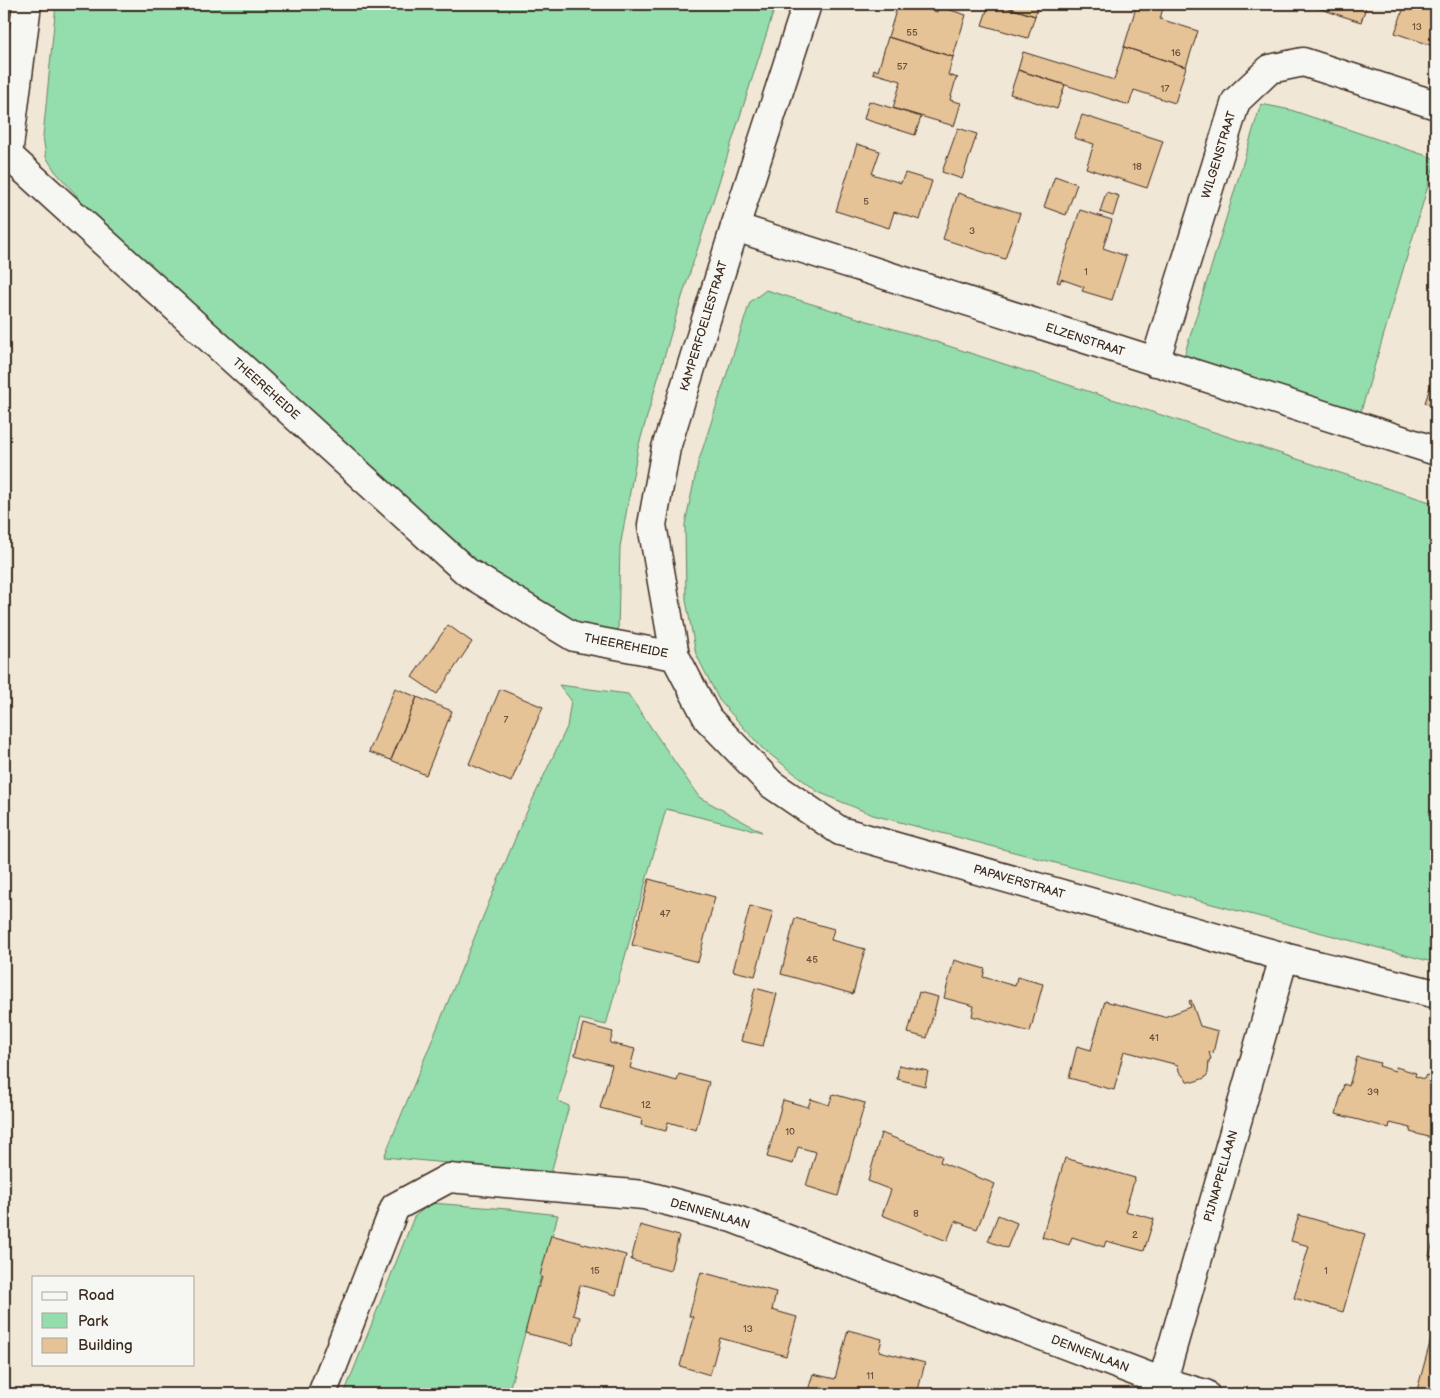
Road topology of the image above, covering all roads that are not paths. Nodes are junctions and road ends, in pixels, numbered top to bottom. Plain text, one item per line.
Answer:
1 (27, 4) edge
2 (807, 4) edge
3 (1436, 105) edge
4 (734, 227) junction
5 (1155, 362) junction
6 (1436, 452) edge
7 (675, 656) junction
8 (1284, 957) junction
9 (1436, 994) edge
10 (1161, 1388) edge
11 (322, 1394) edge
12 (1205, 1394) edge

1 - 7 street, THEEREHEIDE
2 - 4 street, KAMPERFOELIESTRAAT
3 - 5 street, WILGENSTRAAT
4 - 5 street, ELZENSTRAAT
4 - 7 street, KAMPERFOELIESTRAAT
5 - 6 street, ELZENSTRAAT
7 - 8 street, PAPAVERSTRAAT
8 - 9 street, PAPAVERSTRAAT
8 - 10 street, PIJNAPPELLAAN
10 - 11 street, DENNENLAAN
10 - 12 street, DENNENLAAN

